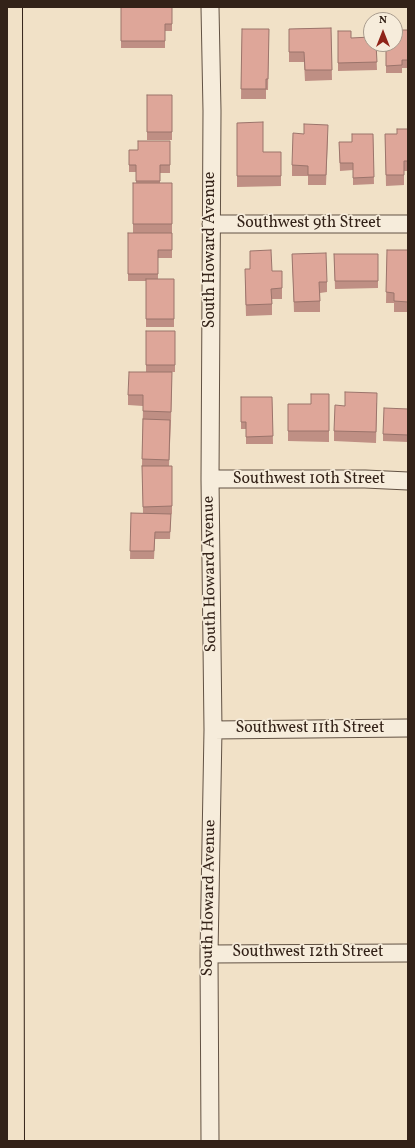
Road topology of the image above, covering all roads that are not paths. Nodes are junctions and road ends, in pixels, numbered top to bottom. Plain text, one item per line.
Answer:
1 (11, 7) edge
2 (210, 7) edge
3 (211, 224) junction
4 (408, 224) edge
5 (210, 479) junction
6 (408, 481) edge
7 (408, 728) edge
8 (213, 730) junction
9 (408, 953) edge
10 (209, 954) junction
11 (12, 1141) edge
12 (210, 1141) edge

1 - 11 highway
2 - 3 street, South Howard Avenue
3 - 4 street, Southwest 9th Street
3 - 5 street, South Howard Avenue
5 - 6 street, Southwest 10th Street
5 - 8 street, South Howard Avenue
7 - 8 street, Southwest 11th Street
8 - 10 street, South Howard Avenue
9 - 10 street, Southwest 12th Street
10 - 12 street, South Howard Avenue

